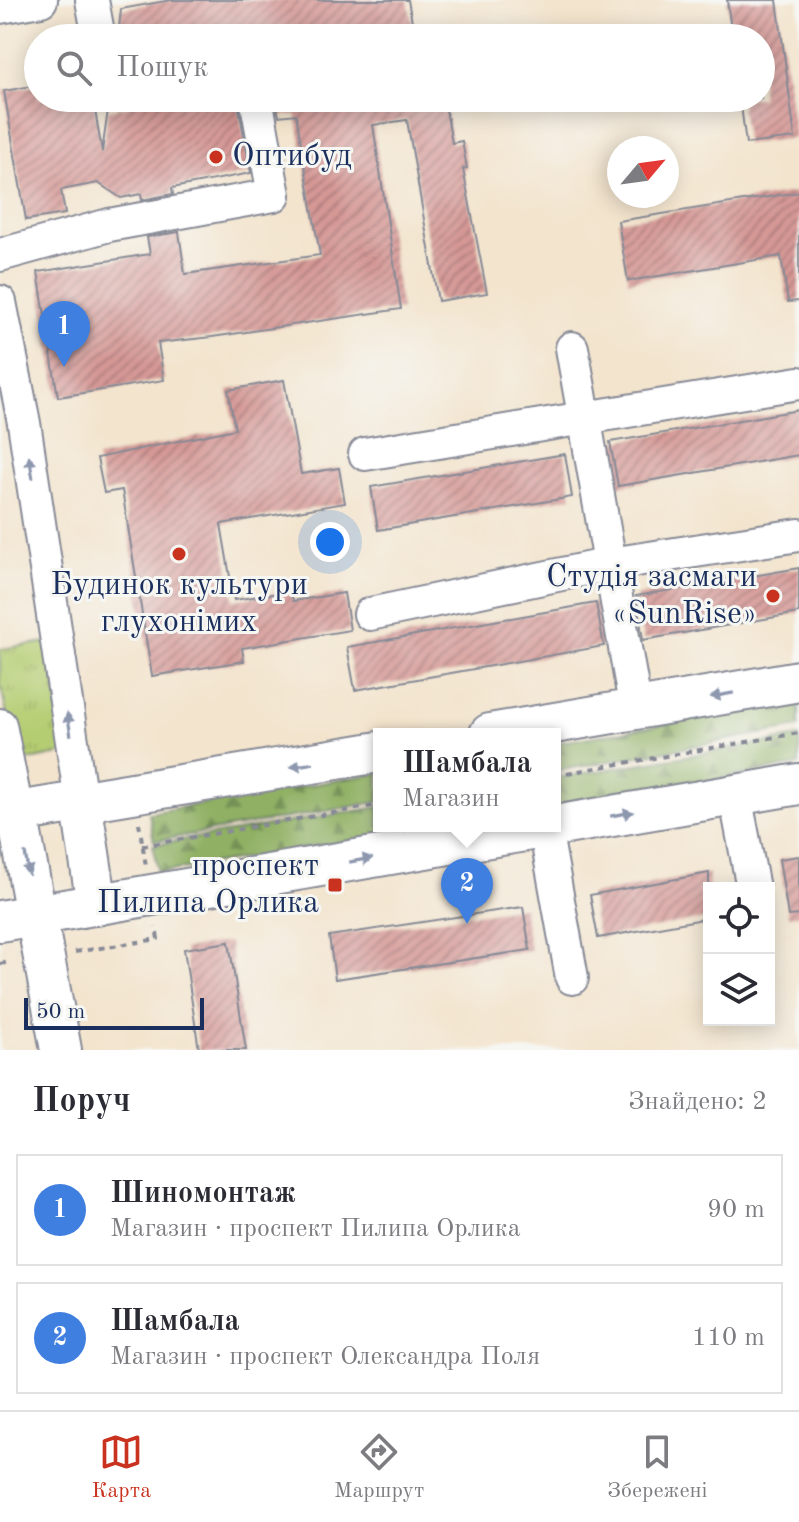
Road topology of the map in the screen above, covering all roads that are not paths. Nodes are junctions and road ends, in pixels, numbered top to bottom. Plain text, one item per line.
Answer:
1 (41, 0) edge
2 (92, 0) edge
3 (0, 7) edge
4 (96, 24) edge
5 (259, 112) edge
6 (0, 255) edge
7 (0, 302) edge
8 (572, 348) dead end
9 (799, 383) edge
10 (585, 418) junction
11 (365, 454) dead end
12 (799, 535) edge
13 (610, 564) junction
14 (370, 614) dead end
15 (799, 681) edge
16 (636, 710) junction
17 (0, 725) edge
18 (526, 728) edge
19 (373, 753) edge
20 (799, 784) edge
21 (735, 795) junction
22 (81, 801) junction
23 (9, 814) edge
24 (561, 825) edge
25 (522, 832) edge
26 (546, 832) edge
27 (752, 882) edge
28 (97, 905) junction
29 (18, 918) edge
30 (572, 978) dead end
31 (61, 1050) edge

1 - 3 street
2 - 4 street
5 - 6 street
22 -> 7 street
8 - 10 street
9 - 10 street
10 - 11 street
10 - 13 street
12 - 13 street
13 - 14 street
13 - 16 street
15 -> 16 main road
16 - 18 main road
17 - 23 street
19 -> 22 main road
20 - 21 main road
24 -> 21 main road
21 - 27 street
22 - 23 main road
22 - 28 main road
23 -> 29 main road
28 -> 25 main road
26 - 30 street
28 - 29 main road
29 - 31 main road

